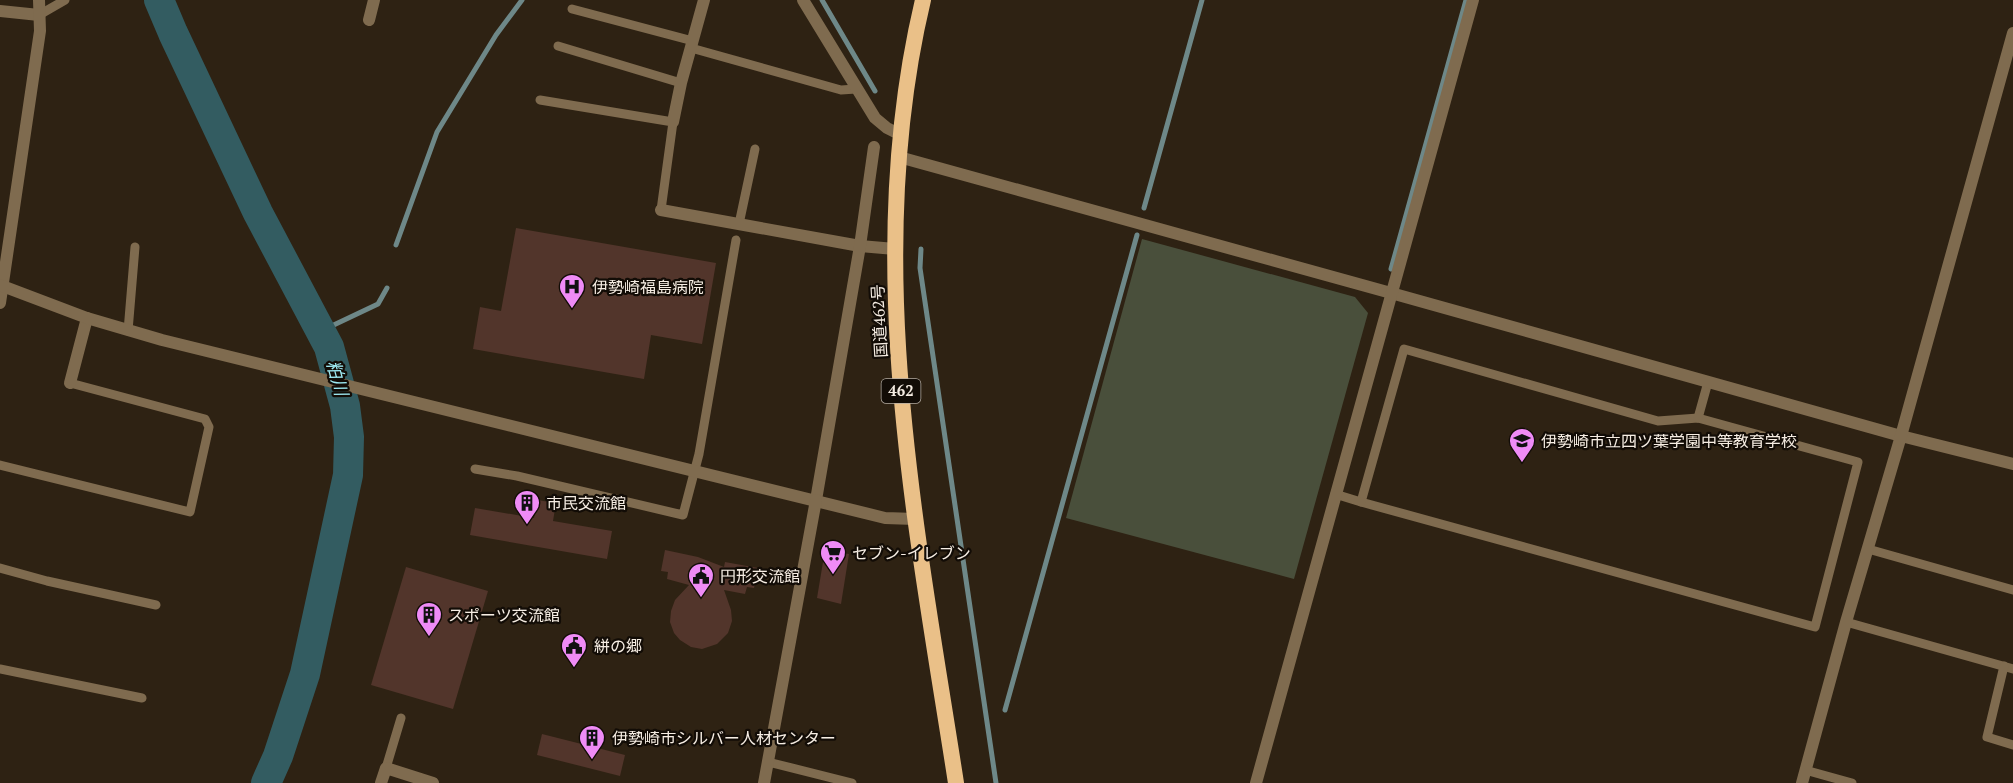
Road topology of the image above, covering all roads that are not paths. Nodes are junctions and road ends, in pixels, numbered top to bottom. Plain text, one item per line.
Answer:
1 (39, 0) edge
2 (65, 0) edge
3 (374, 0) edge
4 (704, 0) edge
5 (803, 0) edge
6 (923, 0) edge
7 (1473, 0) edge
8 (572, 9) dead end
9 (0, 11) edge
10 (39, 15) junction
11 (369, 20) dead end
12 (2013, 33) edge
13 (692, 45) junction
14 (558, 46) dead end
15 (681, 83) junction
16 (856, 89) junction
17 (540, 100) dead end
18 (673, 122) junction
19 (901, 135) junction
20 (874, 147) dead end
21 (755, 149) dead end
22 (899, 157) junction
23 (661, 210) joint
24 (740, 224) junction
25 (736, 240) dead end
26 (860, 246) junction
27 (135, 247) dead end
28 (894, 249) junction
29 (1, 286) edge
30 (1391, 293) junction
31 (0, 303) edge
32 (87, 318) junction
33 (128, 330) junction
34 (1708, 381) junction
35 (70, 383) joint
36 (1698, 418) junction
37 (1901, 436) junction
38 (2013, 464) edge
39 (0, 465) edge
40 (475, 469) dead end
41 (694, 471) junction
42 (1335, 494) junction
43 (816, 500) junction
44 (1361, 502) junction
45 (915, 519) junction
46 (1868, 549) junction
47 (0, 568) edge
48 (2013, 590) edge
49 (156, 605) dead end
50 (1846, 622) junction
51 (2008, 668) edge
52 (0, 669) edge
53 (142, 698) dead end
54 (401, 718) dead end
55 (2013, 745) edge
56 (768, 762) junction
57 (386, 768) junction
58 (1805, 770) junction
59 (381, 783) edge
60 (433, 783) edge
61 (764, 783) edge
62 (852, 783) edge
63 (957, 783) edge
64 (1256, 783) edge
65 (1802, 783) edge
66 (1852, 783) edge

1 - 10 street
2 - 10 lane
3 - 11 street
4 - 13 street
5 - 16 street
6 - 19 highway, 国道462号 / 462
7 - 30 street
8 - 13 lane
9 - 10 street
10 - 29 street
12 - 37 street
13 - 15 street
13 - 16 lane
14 - 15 lane
15 - 18 street
16 - 19 street
17 - 18 lane
18 - 23 lane
19 - 22 highway, 国道462号 / 462
20 - 26 street
21 - 24 lane
22 - 28 highway, 国道462号 / 462
22 - 30 street
23 - 24 street
24 - 26 street
25 - 41 lane
26 - 28 street
26 - 43 street
27 - 33 lane
28 - 45 highway, 国道462号 / 462
29 - 31 street
29 - 32 street
30 - 34 street
30 - 42 street
32 - 33 street
32 - 35 street
33 - 41 street
34 - 36 lane
34 - 37 street
35 - 39 lane
36 - 44 lane
36 - 44 lane
37 - 38 street
37 - 46 street
40 - 41 lane
41 - 43 street
42 - 44 lane
42 - 64 street
43 - 45 street
43 - 56 street
45 - 63 highway, 国道462号 / 462
46 - 48 lane
46 - 50 street
47 - 49 lane
50 - 51 lane
50 - 58 street
51 - 55 lane
52 - 53 lane
54 - 57 lane
56 - 61 street
56 - 62 lane
57 - 59 street
57 - 60 street
58 - 65 street
58 - 66 lane

